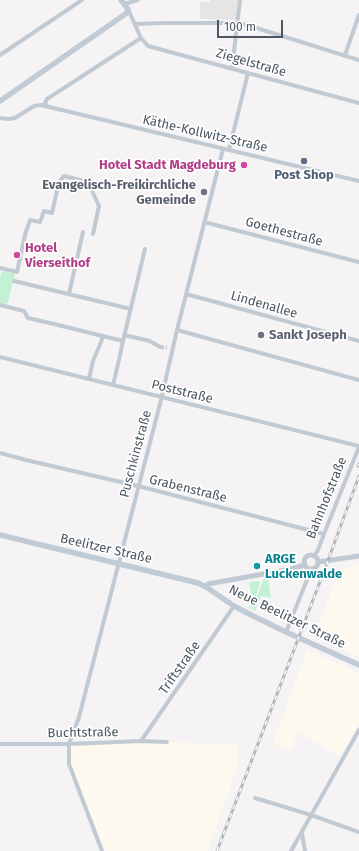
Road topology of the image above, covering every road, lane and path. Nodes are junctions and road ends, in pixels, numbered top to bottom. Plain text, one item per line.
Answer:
1 (82, 0) edge
2 (138, 0) edge
3 (240, 0) edge
4 (124, 4) edge
5 (359, 15) edge
6 (238, 23) junction
7 (135, 24) junction
8 (141, 38) junction
9 (0, 55) edge
10 (344, 55) junction
11 (359, 60) edge
12 (232, 68) junction
13 (248, 73) junction
14 (0, 101) edge
15 (359, 103) edge
16 (47, 106) junction
17 (0, 118) edge
18 (223, 149) junction
19 (229, 150) junction
20 (359, 181) edge
21 (204, 222) junction
22 (84, 232) dead end
23 (93, 234) dead end
24 (145, 249) dead end
25 (359, 262) edge
26 (0, 268) edge
27 (14, 281) dead end
28 (69, 294) junction
29 (186, 294) junction
30 (0, 305) edge
31 (130, 309) junction
32 (177, 330) junction
33 (124, 335) junction
34 (103, 336) junction
35 (123, 341) junction
36 (359, 342) edge
37 (160, 347) tunnel mouth
38 (0, 357) edge
39 (89, 379) junction
40 (359, 380) edge
41 (113, 385) junction
42 (161, 397) junction
43 (359, 447) edge
44 (0, 453) edge
45 (138, 486) junction
46 (0, 534) edge
47 (324, 534) junction
48 (314, 556) junction
49 (359, 556) edge
50 (318, 562) junction
51 (118, 563) junction
52 (305, 565) junction
53 (310, 569) junction
54 (206, 587) junction
55 (234, 606) junction
56 (286, 632) junction
57 (359, 665) edge
58 (359, 730) edge
59 (141, 741) junction
60 (167, 742) dead end
61 (0, 744) edge
62 (69, 744) junction
63 (255, 798) dead end
64 (311, 816) junction
65 (302, 832) junction
66 (359, 832) edge
67 (102, 851) edge
68 (291, 851) edge
69 (306, 851) edge

1 - 9 street
2 - 4 street
3 - 6 street
4 - 7 street
4 - 14 main road
5 - 10 street
6 - 7 street
6 - 10 street
6 - 12 street
7 - 8 street
8 - 12 street, Ziegelstraße
8 - 16 street
10 - 11 street
12 - 13 street, Ziegelstraße
13 - 15 street, Ziegelstraße
13 - 19 street
16 - 17 street
16 - 18 street, Käthe-Kollwitz-Straße
18 - 19 street, Käthe-Kollwitz-Straße
18 - 21 street, Puschkinstraße
19 - 20 street, Käthe-Kollwitz-Straße
21 - 25 street, Goethestraße
21 - 29 street, Puschkinstraße
22 - 28 street
23 - 26 street
24 - 31 street
27 - 28 street
28 - 31 street
29 - 32 street, Puschkinstraße
29 - 36 street, Lindenallee
30 - 34 street
31 - 33 street
32 - 40 street
32 - 42 street, Puschkinstraße
33 - 35 street
33 - 37 street
34 - 35 street
34 - 39 street
35 - 41 street
38 - 39 street, Poststraße
39 - 41 street, Poststraße
41 - 42 street, Poststraße
42 - 43 street, Poststraße
42 - 45 street, Puschkinstraße
43 - 47 street, Bahnhofstraße
44 - 45 street, Grabenstraße
45 - 47 street, Grabenstraße
45 - 51 street, Puschkinstraße
46 - 51 main road, Beelitzer Straße
47 - 48 street, Bahnhofstraße
48 - 50 street
48 - 52 street
49 - 50 street
50 - 53 street
51 - 54 main road, Beelitzer Straße
51 - 62 street, Puschkinstraße
52 - 53 street
52 - 54 street
53 - 56 street
54 - 55 main road, Neue Beelitzer Straße
55 - 56 main road, Neue Beelitzer Straße
55 - 59 street, Triftstraße
56 - 57 main road, Neue Beelitzer Straße
58 - 64 street
59 - 60 street, Buchtstraße
59 - 62 street, Buchtstraße
61 - 62 street, Buchtstraße
62 - 67 street, Puschkinstraße
63 - 64 street
64 - 65 street
64 - 66 street
65 - 68 street
65 - 69 street

